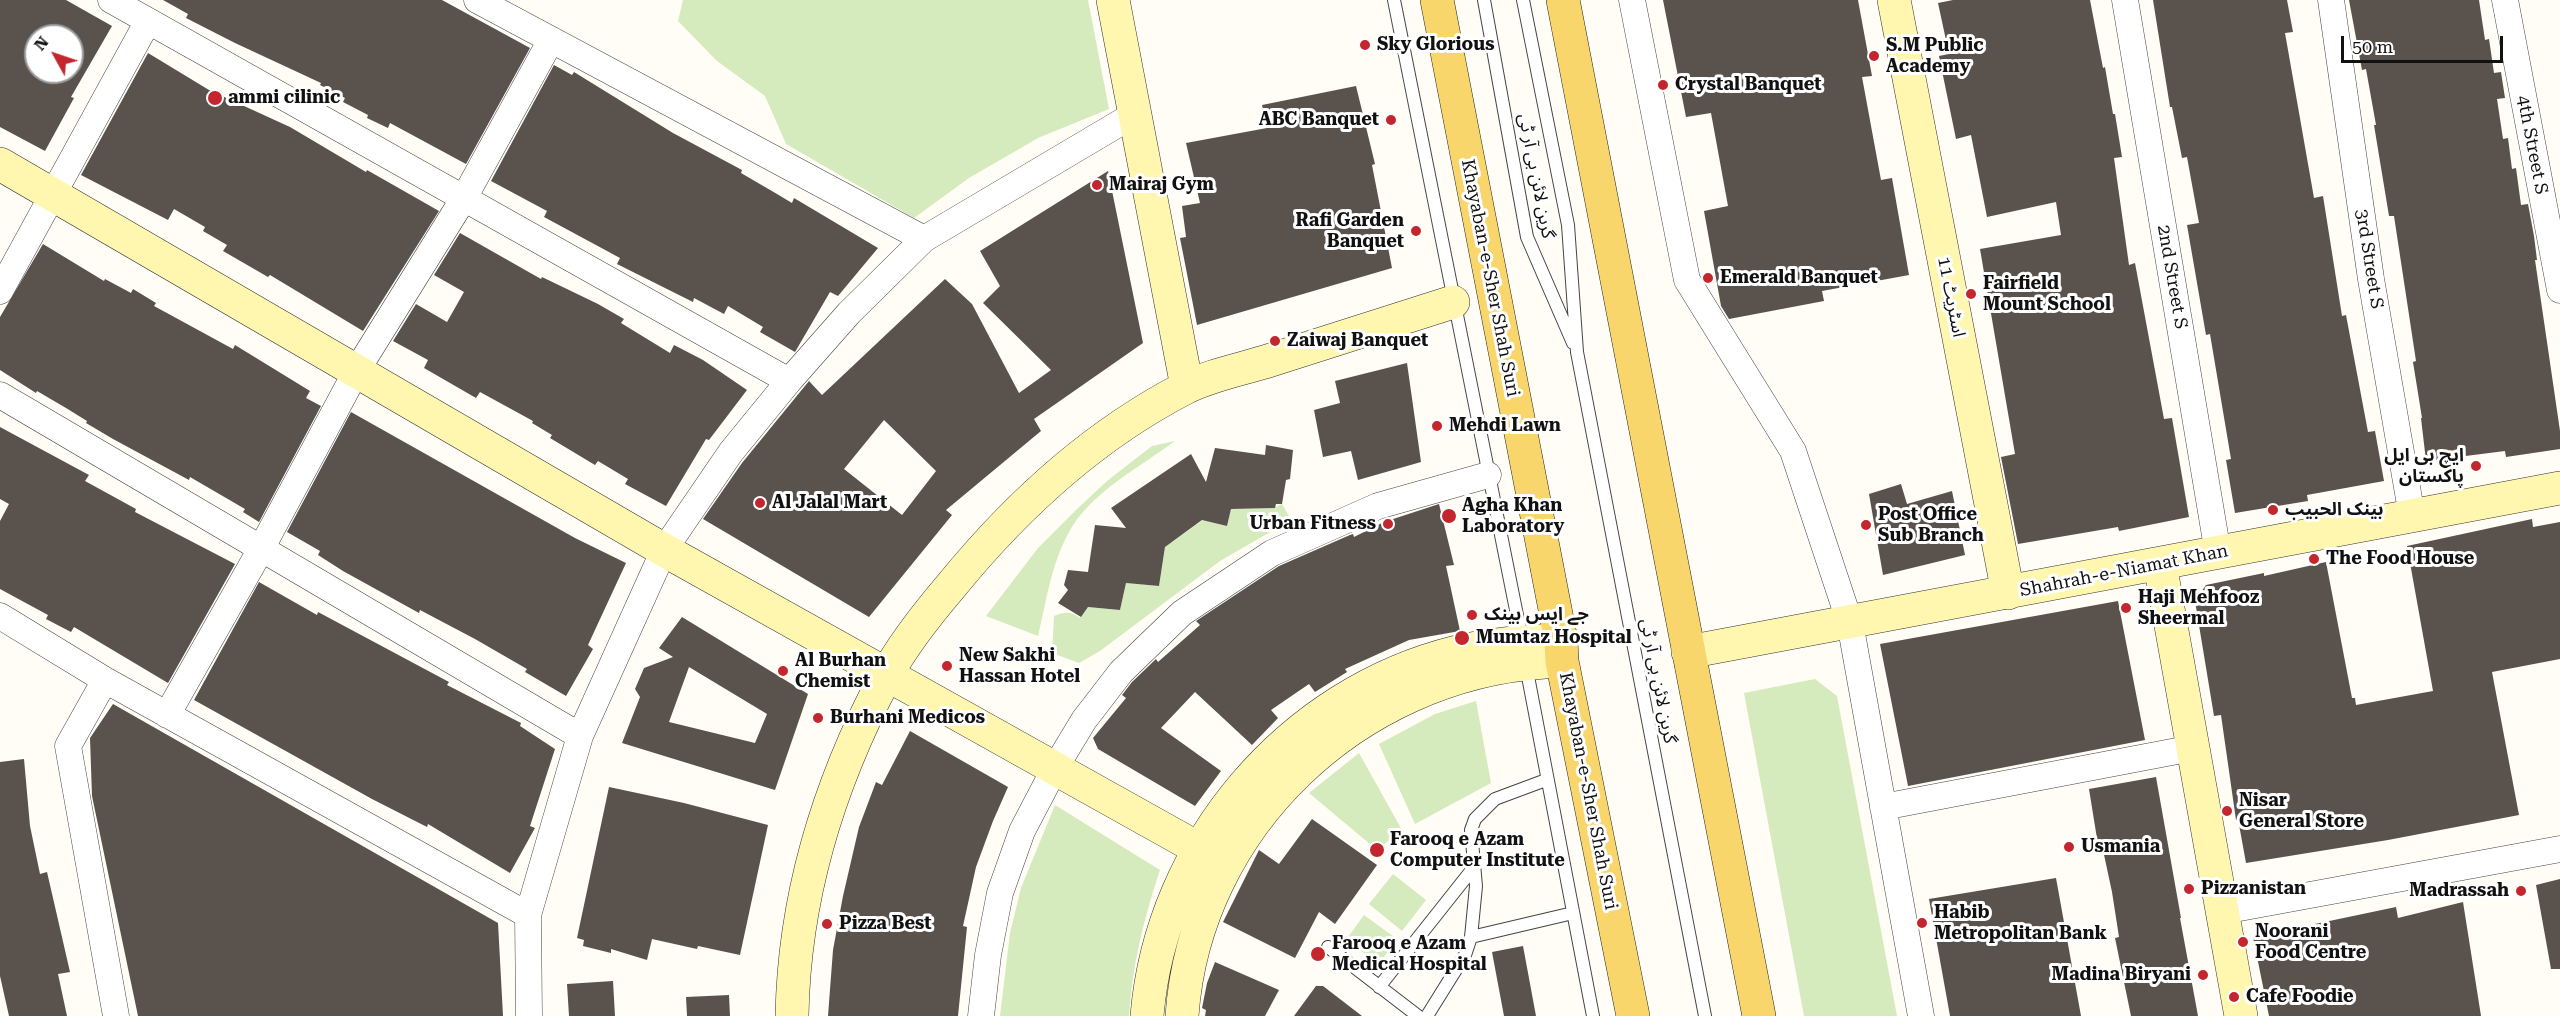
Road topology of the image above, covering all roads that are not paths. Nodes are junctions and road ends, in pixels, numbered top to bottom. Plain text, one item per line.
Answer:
1 (111, 0) edge
2 (477, 0) edge
3 (1113, 0) edge
4 (1394, 0) edge
5 (1437, 0) edge
6 (1484, 0) edge
7 (1523, 0) edge
8 (1563, 0) edge
9 (1632, 0) edge
10 (1894, 0) edge
11 (2126, 0) edge
12 (2331, 0) edge
13 (2505, 0) edge
14 (148, 21) junction
15 (551, 40) junction
16 (1135, 114) junction
17 (0, 164) edge
18 (52, 193) junction
19 (464, 198) junction
20 (924, 239) junction
21 (2560, 290) edge
22 (0, 291) edge
23 (1453, 302) junction
24 (1577, 352) junction
25 (357, 370) junction
26 (789, 381) junction
27 (1187, 387) junction
28 (0, 395) edge
29 (1488, 475) junction
30 (2560, 488) edge
31 (2412, 516) junction
32 (261, 549) junction
33 (664, 550) junction
34 (2218, 553) junction
35 (2160, 564) junction
36 (2008, 593) junction
37 (0, 616) edge
38 (1850, 623) junction
39 (1561, 650) junction
40 (1524, 652) junction
41 (1688, 652) junction
42 (886, 674) junction
43 (105, 680) junction
44 (167, 715) junction
45 (580, 736) junction
46 (2193, 748) junction
47 (1055, 768) junction
48 (1546, 780) junction
49 (1883, 807) junction
50 (1198, 849) junction
51 (2560, 849) edge
52 (1226, 864) junction
53 (1474, 866) junction
54 (2223, 911) junction
55 (1573, 913) junction
56 (528, 915) junction
57 (1471, 937) junction
58 (1328, 947) dead end
59 (1379, 987) junction
60 (116, 1016) edge
61 (529, 1016) edge
62 (792, 1016) edge
63 (981, 1016) edge
64 (1147, 1016) edge
65 (1182, 1016) edge
66 (1418, 1016) edge
67 (1427, 1016) edge
68 (1593, 1016) edge
69 (1633, 1016) edge
70 (1705, 1016) edge
71 (1759, 1016) edge
72 (1921, 1016) edge
73 (2241, 1016) edge

1 - 14 street
2 - 15 street
3 - 16 street
4 - 23 lane
5 - 39 main road, Khayaban-e-Sher Shah Suri
6 - 24 lane, گرین لائن بی آر ٹی
7 - 24 lane, گرین لائن بی آر ٹی
8 - 41 main road
9 - 38 street
10 - 36 street, اسٹریٹ 11
11 - 34 street, 2nd Street S
12 - 31 street, 3rd Street S
13 - 21 street, 4th Street S
14 - 18 street
14 - 19 street
15 - 19 street
15 - 20 street
16 - 20 street
16 - 27 street
17 - 18 street
18 - 22 street
18 - 25 street
19 - 25 street
19 - 26 street
20 - 26 street
23 - 27 street
23 - 29 lane
24 - 70 lane, گرین لائن بی آر ٹی
25 - 32 street
25 - 33 street
26 - 33 street
27 - 42 street
28 - 32 street
29 - 40 lane
29 - 47 street
30 - 31 street, Shahrah-e-Niamat Khan
31 - 34 street, Shahrah-e-Niamat Khan
32 - 44 street
32 - 45 street
33 - 42 street
33 - 45 street
34 - 35 street, Shahrah-e-Niamat Khan
35 - 36 street, Shahrah-e-Niamat Khan
35 - 46 street
36 - 38 street, Shahrah-e-Niamat Khan
37 - 43 street
38 - 41 street, Shahrah-e-Niamat Khan
38 - 49 street
39 - 40 street
39 - 69 main road, Khayaban-e-Sher Shah Suri
40 - 48 lane
40 - 50 street
40 - 52 street
41 - 71 main road
42 - 47 street
42 - 62 street
43 - 44 street
43 - 60 street
44 - 56 street
45 - 56 street
46 - 49 street
46 - 54 street
47 - 50 street
47 - 63 street
48 - 53 lane
48 - 55 lane
49 - 72 street
50 - 52 street
50 - 64 street
51 - 54 street
52 - 65 street
53 - 57 lane
53 - 59 lane
54 - 73 street
55 - 57 lane
55 - 68 lane
56 - 61 street
57 - 67 lane
58 - 59 lane
59 - 66 lane

